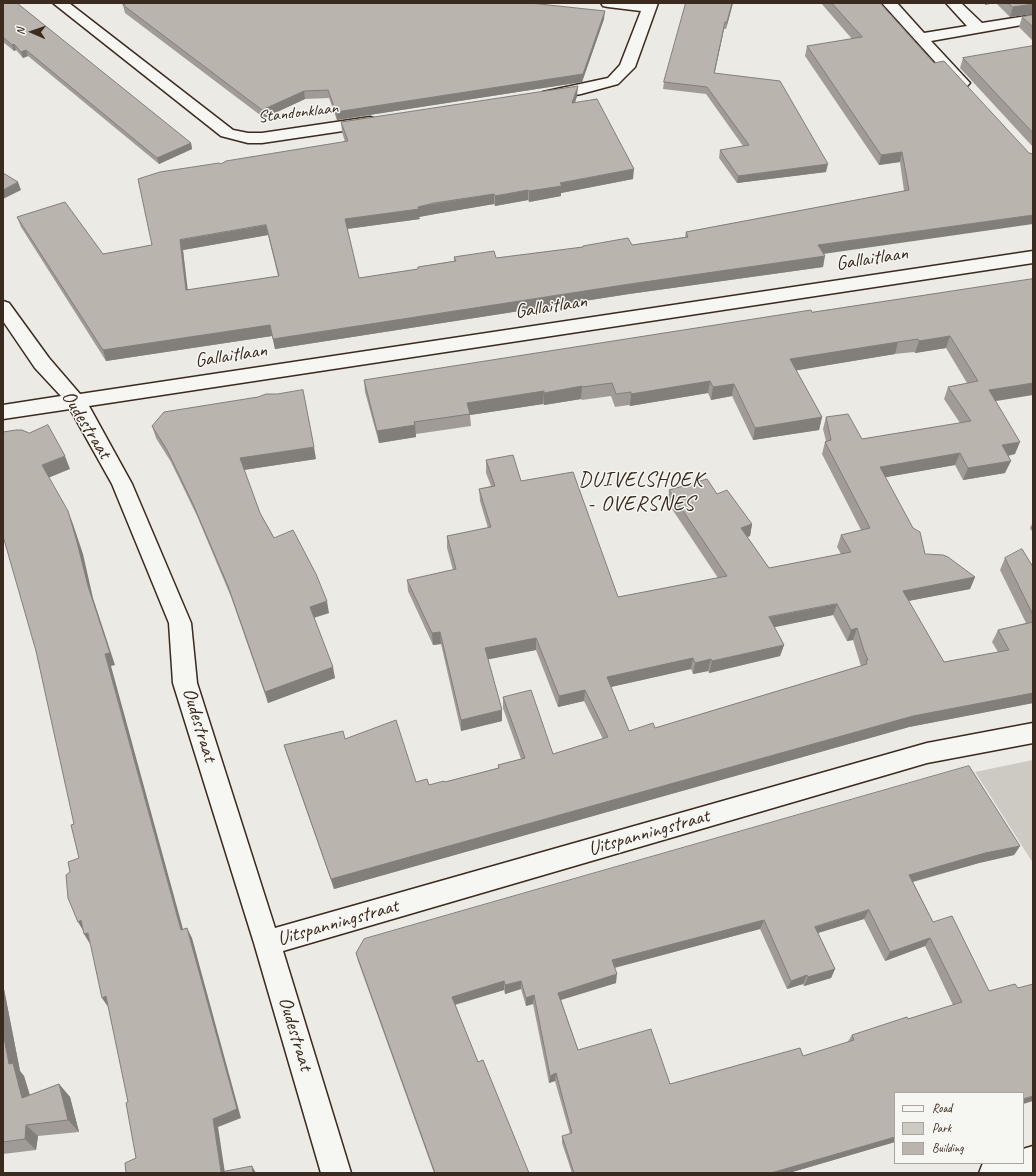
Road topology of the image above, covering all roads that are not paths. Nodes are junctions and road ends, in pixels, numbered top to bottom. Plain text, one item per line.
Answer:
1 (60, 3) edge
2 (608, 3) edge
3 (889, 3) edge
4 (953, 3) edge
5 (651, 5) edge
6 (1033, 19) edge
7 (978, 28) junction
8 (920, 38) junction
9 (974, 95) edge
10 (535, 97) edge
11 (383, 120) edge
12 (1033, 257) edge
13 (3, 308) edge
14 (76, 401) junction
15 (3, 412) edge
16 (1033, 733) edge
17 (267, 943) junction
18 (1023, 1164) edge
19 (336, 1173) edge
20 (994, 1173) edge

1 - 11 street, Standonklaan
2 - 5 street
3 - 8 street
4 - 7 street
5 - 10 street
6 - 7 street
7 - 8 street
8 - 9 street
12 - 14 street, Gallaitlaan
13 - 14 street, Oudestraat
14 - 15 street, Gallaitlaan
14 - 17 street, Oudestraat
16 - 17 street, Uitspanningstraat
17 - 19 street, Oudestraat
18 - 20 street

